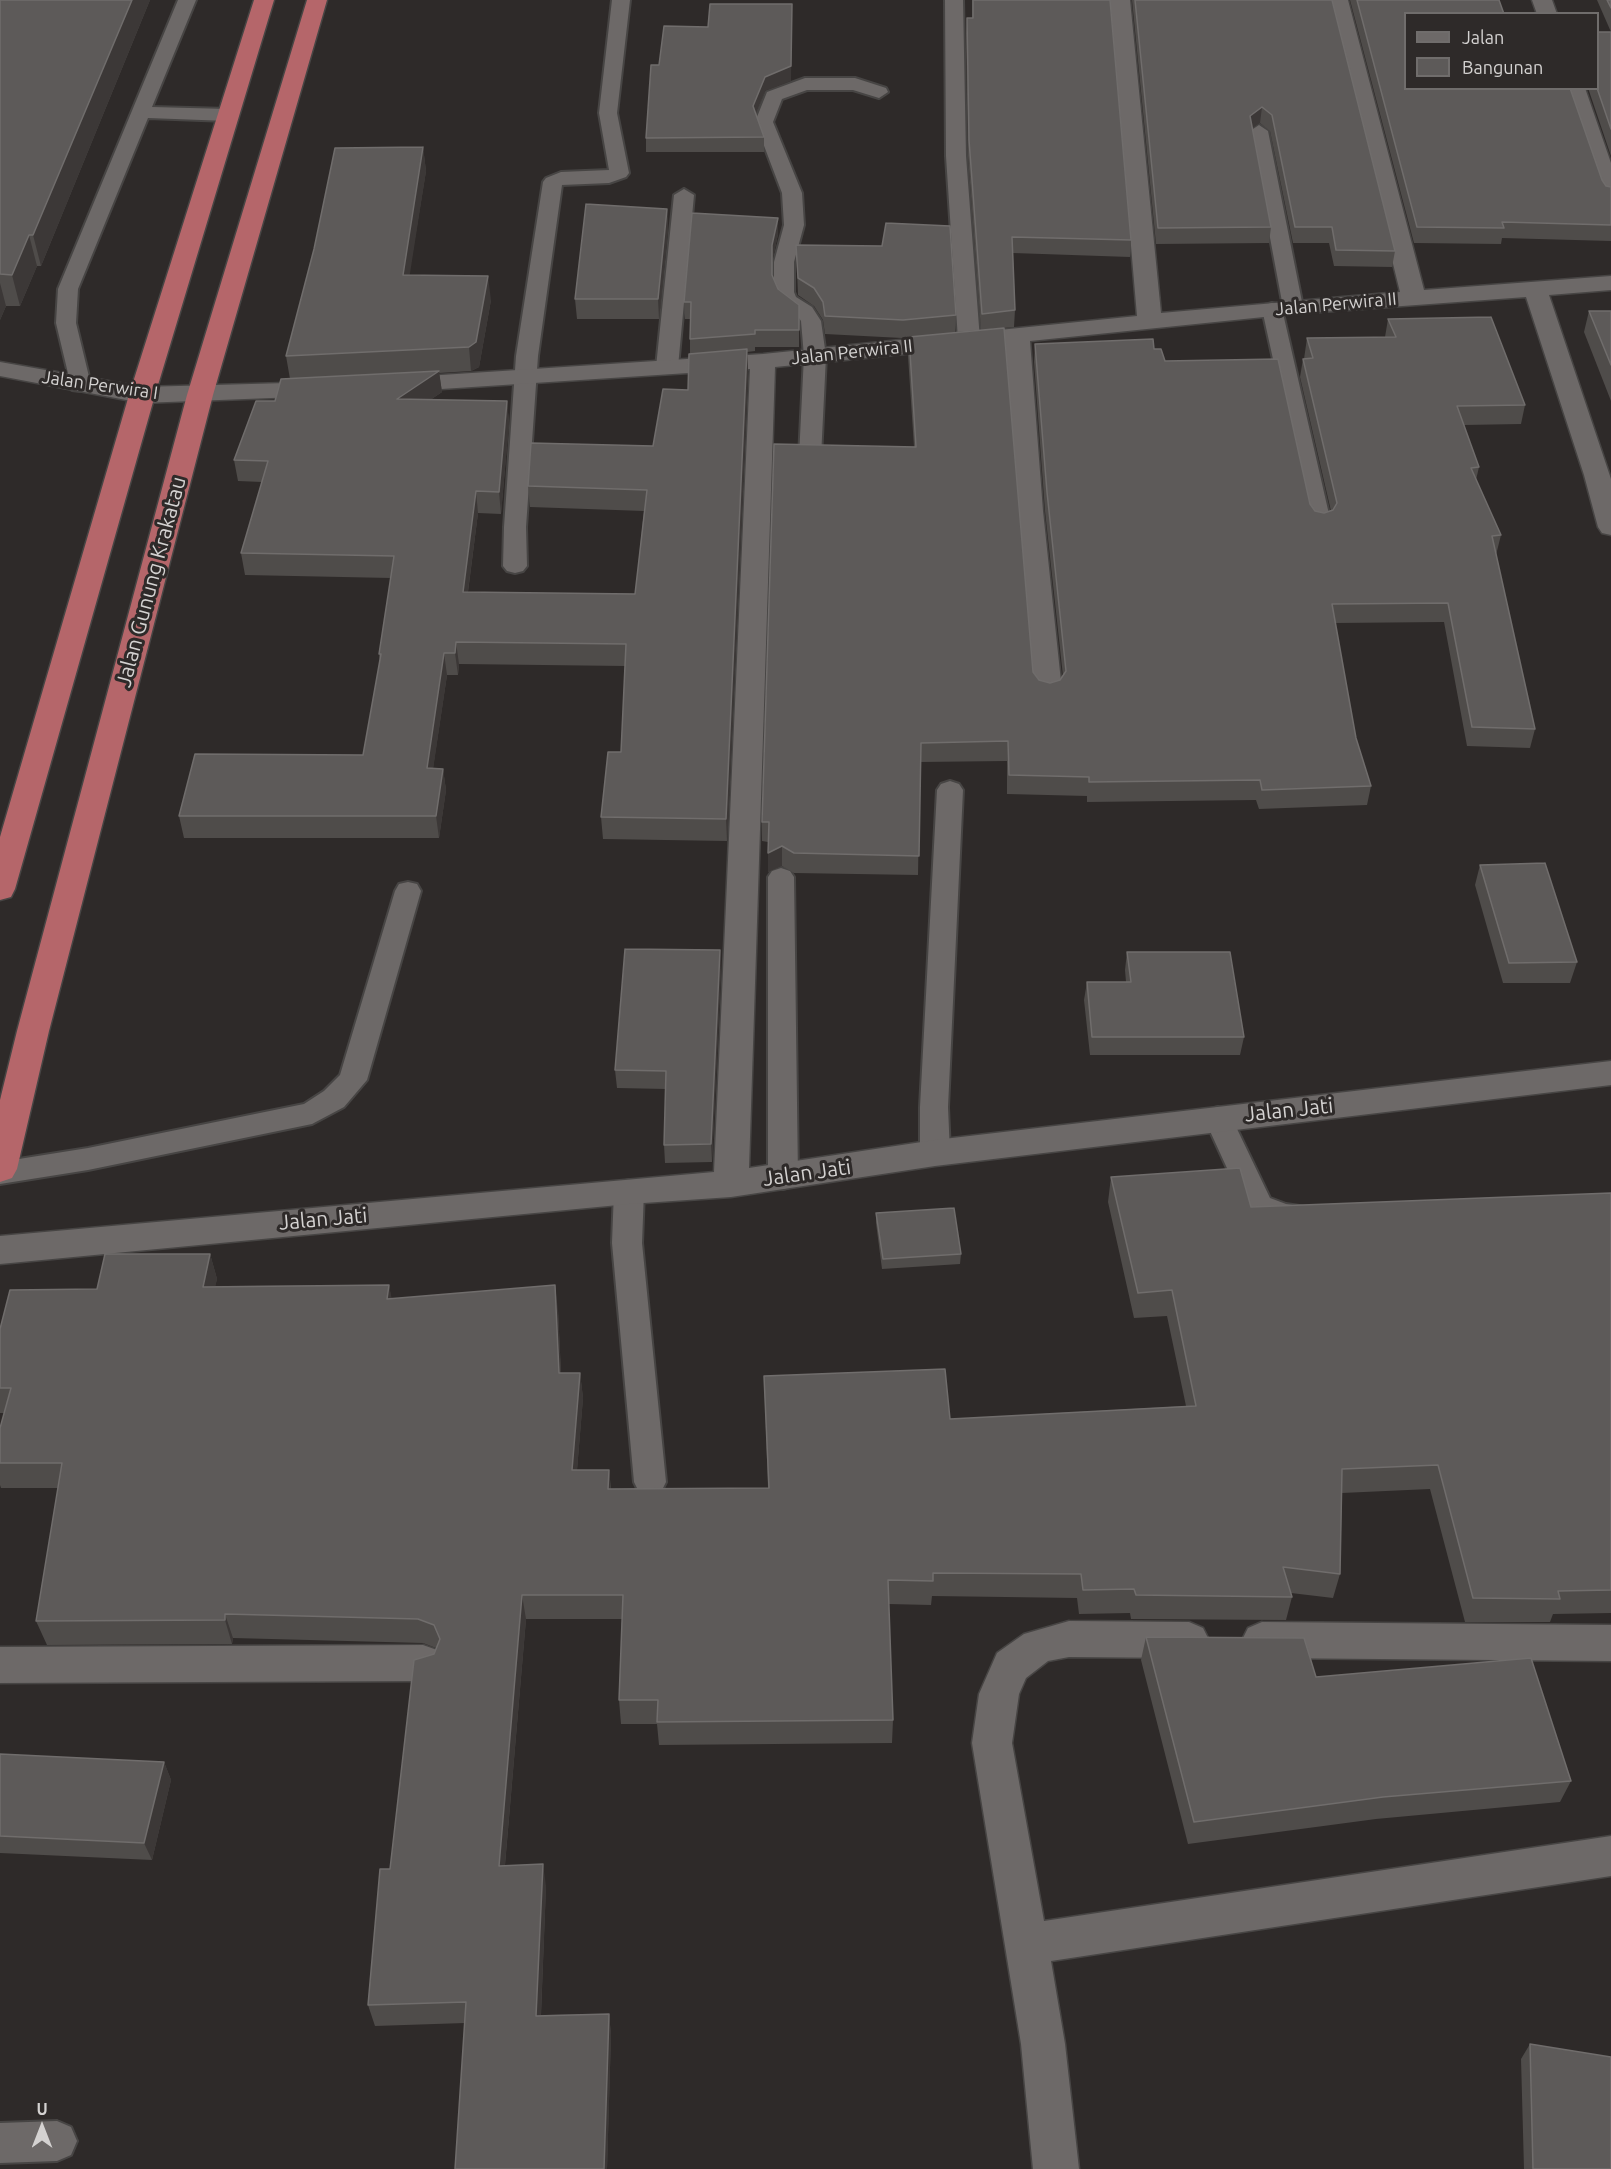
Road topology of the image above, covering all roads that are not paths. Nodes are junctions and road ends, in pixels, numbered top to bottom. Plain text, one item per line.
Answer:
1 (187, 0) edge
2 (264, 0) edge
3 (317, 0) edge
4 (621, 0) edge
5 (954, 0) edge
6 (1120, 0) edge
7 (1338, 0) edge
8 (1575, 90) edge
9 (879, 92) dead end
10 (141, 112) junction
11 (228, 115) junction
12 (1258, 131) edge
13 (684, 195) dead end
14 (1611, 195) edge
15 (1611, 283) edge
16 (1535, 289) junction
17 (1414, 298) junction
18 (1282, 308) junction
19 (1150, 321) junction
20 (1017, 336) junction
21 (969, 340) junction
22 (815, 356) junction
23 (763, 361) junction
24 (667, 368) junction
25 (0, 369) edge
26 (527, 378) junction
27 (80, 385) junction
28 (142, 394) junction
29 (200, 395) junction
30 (810, 457) edge
31 (1320, 523) edge
32 (1611, 528) edge
33 (515, 566) dead end
34 (1048, 691) edge
35 (950, 790) dead end
36 (781, 877) dead end
37 (0, 889) edge
38 (408, 891) dead end
39 (1611, 1072) edge
40 (1218, 1118) junction
41 (935, 1153) junction
42 (0, 1169) edge
43 (0, 1173) edge
44 (783, 1178) junction
45 (731, 1184) junction
46 (629, 1191) junction
47 (1320, 1213) edge
48 (0, 1250) edge
49 (650, 1482) dead end
50 (1611, 1643) edge
51 (423, 1663) edge
52 (0, 1665) edge
53 (1611, 1856) edge
54 (1027, 1944) junction
55 (57, 2141) dead end
56 (0, 2144) edge
57 (1056, 2169) edge

1 - 10 lane
2 - 11 highway
3 - 29 highway, Jalan Gunung Krakatau
4 - 26 lane
5 - 21 lane
6 - 19 street
7 - 17 street
8 - 14 street
9 - 22 lane
10 - 11 lane
10 - 27 lane
11 - 28 highway
12 - 18 lane
13 - 24 lane
15 - 16 street, Jalan Perwira II
16 - 17 street, Jalan Perwira II
16 - 32 street
17 - 18 street, Jalan Perwira II
18 - 19 street, Jalan Perwira II
18 - 31 lane
19 - 20 street, Jalan Perwira II
20 - 21 street, Jalan Perwira II
20 - 34 street
21 - 22 street, Jalan Perwira II
22 - 23 street, Jalan Perwira II
22 - 30 lane
23 - 24 street, Jalan Perwira II
23 - 45 street
24 - 26 street, Jalan Perwira II
25 - 27 street, Jalan Perwira I
26 - 29 street, Jalan Perwira II
26 - 33 lane
27 - 28 street, Jalan Perwira I
28 - 29 street, Jalan Perwira I
28 - 37 highway
29 - 42 highway, Jalan Gunung Krakatau
35 - 41 lane
36 - 44 lane
38 - 43 lane
39 - 40 street, Jalan Jati
40 - 41 street, Jalan Jati
40 - 47 lane
41 - 44 street, Jalan Jati
44 - 45 street, Jalan Jati
45 - 46 street, Jalan Jati
46 - 48 street, Jalan Jati
46 - 49 lane
50 - 54 street
51 - 52 street
53 - 54 street
54 - 57 street
55 - 56 lane

